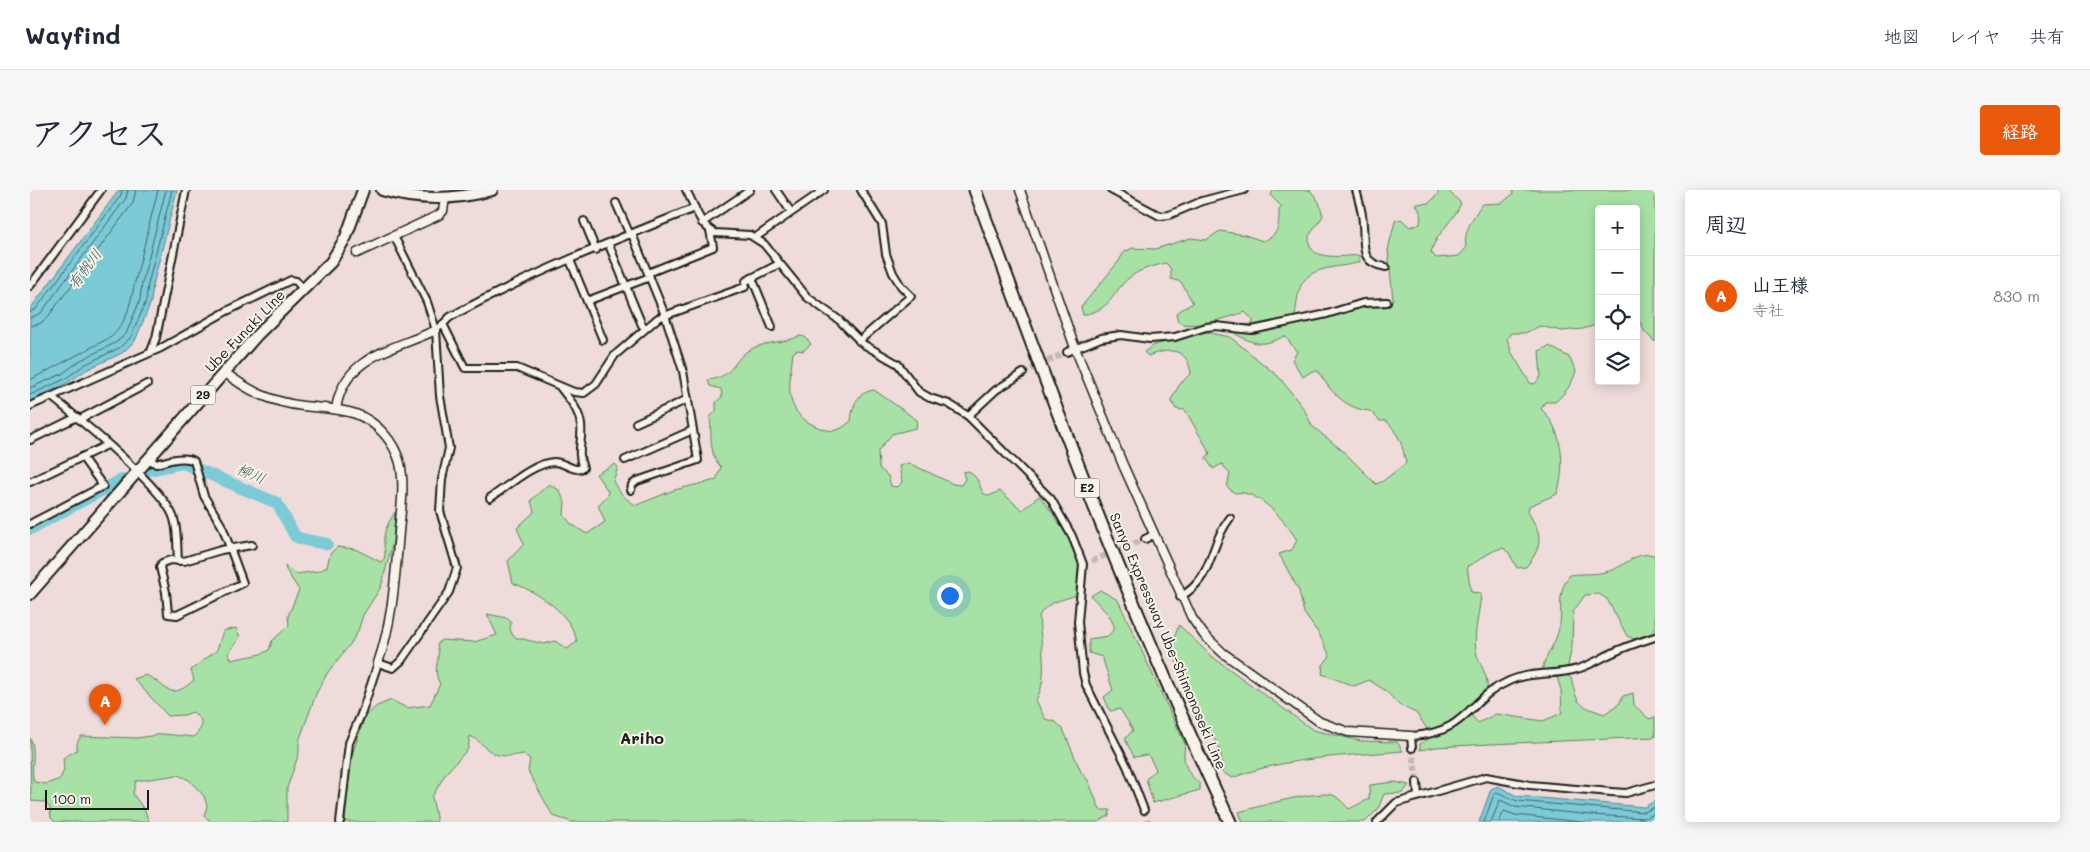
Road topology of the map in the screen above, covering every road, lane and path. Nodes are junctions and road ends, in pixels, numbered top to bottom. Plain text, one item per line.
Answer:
1 (101, 190) edge
2 (186, 190) edge
3 (364, 190) edge
4 (382, 190) edge
5 (492, 190) edge
6 (686, 190) edge
7 (750, 190) edge
8 (776, 190) edge
9 (824, 190) edge
10 (861, 190) edge
11 (975, 190) edge
12 (1020, 190) edge
13 (1111, 190) edge
14 (1244, 190) edge
15 (1356, 190) edge
16 (444, 198) junction
17 (616, 203) dead end
18 (695, 208) junction
19 (791, 212) junction
20 (584, 221) dead end
21 (702, 223) junction
22 (710, 230) junction
23 (631, 234) junction
24 (394, 236) junction
25 (756, 237) junction
26 (609, 244) junction
27 (596, 250) junction
28 (357, 252) dead end
29 (570, 260) junction
30 (778, 264) junction
31 (1386, 267) dead end
32 (649, 275) junction
33 (752, 278) junction
34 (626, 285) junction
35 (30, 286) edge
36 (304, 290) junction
37 (587, 301) junction
38 (1387, 302) dead end
39 (665, 314) junction
40 (443, 324) junction
41 (642, 325) dead end
42 (772, 327) dead end
43 (436, 330) junction
44 (603, 340) dead end
45 (859, 341) junction
46 (1075, 348) junction
47 (151, 351) junction
48 (1067, 352) tunnel mouth
49 (224, 372) junction
50 (1023, 373) tunnel mouth
51 (147, 384) dead end
52 (560, 387) junction
53 (52, 397) junction
54 (688, 399) junction
55 (30, 406) edge
56 (336, 409) junction
57 (968, 416) junction
58 (78, 418) junction
59 (636, 422) dead end
60 (694, 430) junction
61 (30, 440) edge
62 (107, 445) junction
63 (82, 457) junction
64 (148, 458) junction
65 (625, 460) dead end
66 (136, 471) junction
67 (30, 482) edge
68 (631, 490) dead end
69 (490, 498) dead end
70 (1230, 518) dead end
71 (30, 524) edge
72 (1153, 535) junction
73 (1145, 539) tunnel mouth
74 (252, 545) dead end
75 (230, 549) junction
76 (178, 561) junction
77 (1092, 561) tunnel mouth
78 (1083, 564) junction
79 (30, 594) edge
80 (1180, 597) junction
81 (1655, 637) edge
82 (378, 663) junction
83 (1411, 736) junction
84 (1412, 748) tunnel mouth
85 (1417, 782) tunnel mouth
86 (1655, 785) edge
87 (1418, 796) junction
88 (1144, 810) tunnel mouth
89 (1230, 821) edge
90 (340, 822) edge
91 (1377, 822) edge

1 - 35 street
2 - 47 street
3 - 36 main road, Ube Funaki Line / 29
4 - 16 main road
5 - 16 main road
6 - 18 street
7 - 21 street
8 - 19 street
9 - 19 street
10 - 45 street
11 - 89 highway, Sanyo Expressway Ube-Shimonoseki Line / E2
12 - 46 street
13 - 14 street
15 - 31 street
16 - 24 street
17 - 23 street
18 - 21 street
18 - 23 street
19 - 25 street
20 - 27 street
21 - 22 street
22 - 25 street
22 - 32 street
23 - 26 street
23 - 32 street
24 - 28 street
24 - 43 street
25 - 30 street
26 - 27 street
26 - 34 street
27 - 29 street
29 - 37 street
29 - 40 street
30 - 33 street
30 - 45 street
32 - 34 street
32 - 39 street
33 - 39 street
33 - 42 street
34 - 37 street
34 - 41 street
36 - 47 street
36 - 49 main road, Ube Funaki Line / 29
37 - 44 street
38 - 46 street
39 - 52 street
39 - 54 street
40 - 43 street
40 - 52 street
43 - 56 street
43 - 82 street
45 - 57 street
46 - 48 street
46 - 72 street
47 - 53 street
49 - 56 street
49 - 64 main road, Ube Funaki Line / 29
50 - 57 street
51 - 58 street
52 - 69 street
53 - 55 street
53 - 58 street
54 - 59 street
54 - 60 street
56 - 82 street
57 - 78 street
58 - 61 street
58 - 62 street
60 - 65 street
60 - 68 street
62 - 63 street
62 - 66 street
63 - 67 street
63 - 71 street
64 - 66 main road, Ube Funaki Line / 29
64 - 75 street
66 - 76 street
66 - 79 main road, Ube Funaki Line / 29
70 - 80 street
72 - 73 street
72 - 80 street
74 - 75 street
75 - 76 street
75 - 76 street
77 - 78 street
78 - 88 street
80 - 83 street
81 - 83 street
82 - 90 street
83 - 84 street
85 - 87 street
86 - 87 street
87 - 91 street

